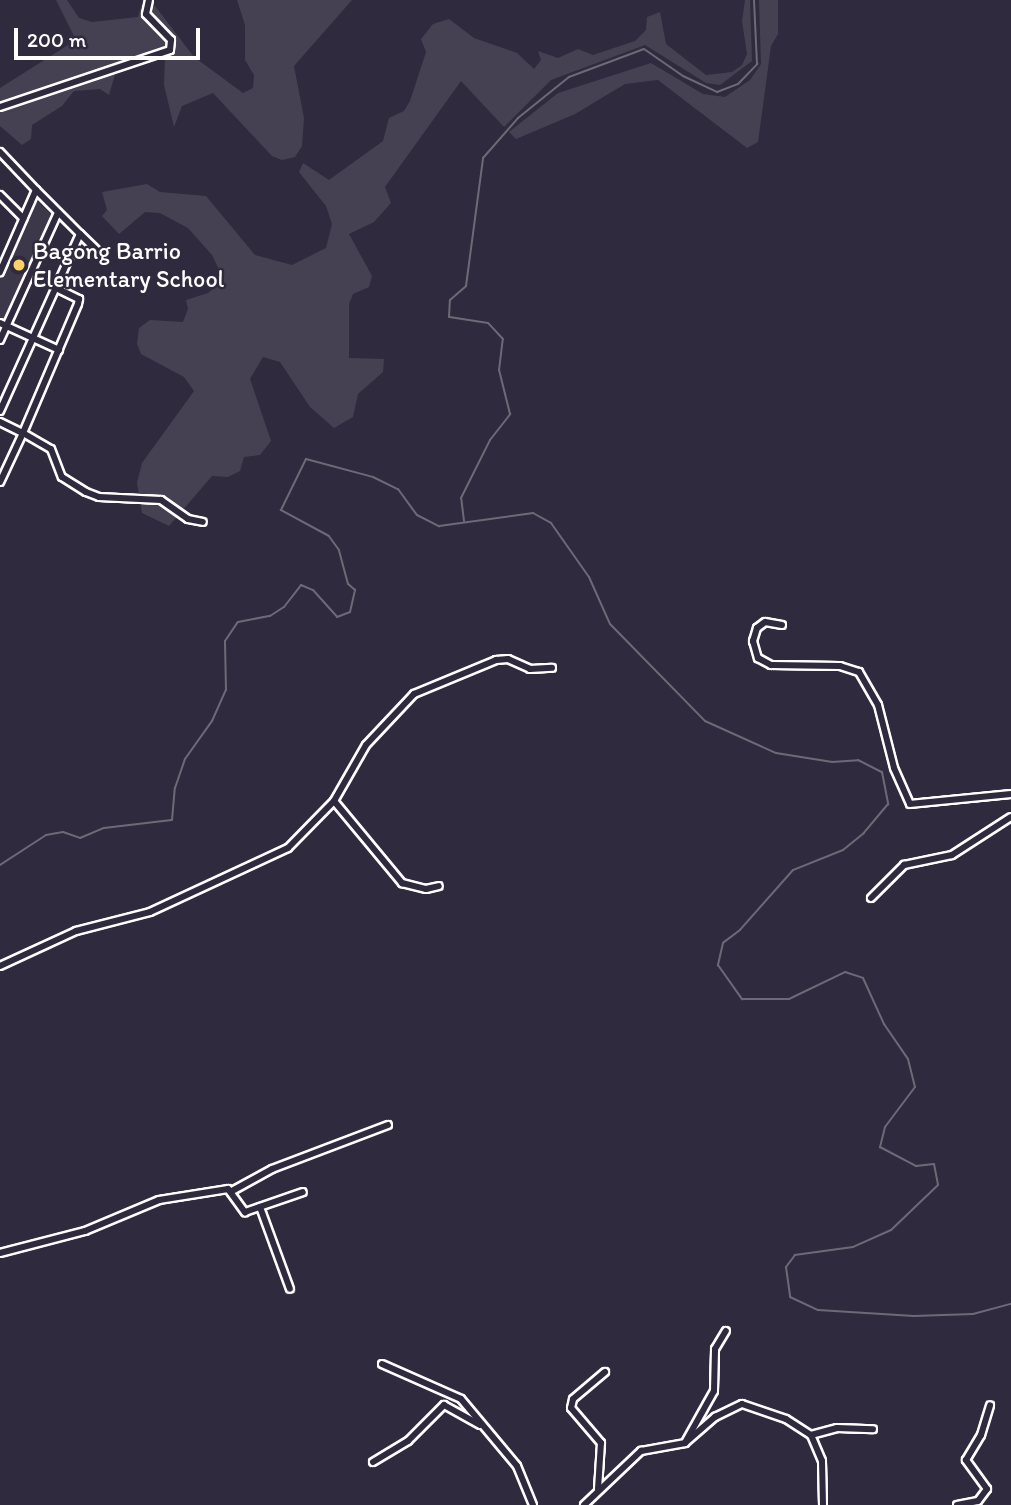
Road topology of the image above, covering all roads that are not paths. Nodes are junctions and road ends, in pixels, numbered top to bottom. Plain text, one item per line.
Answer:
1 (149, 0) edge
2 (0, 107) edge
3 (0, 152) edge
4 (36, 190) junction
5 (0, 195) edge
6 (58, 213) junction
7 (23, 218) junction
8 (80, 234) junction
9 (103, 256) dead end
10 (0, 271) edge
11 (54, 287) junction
12 (3, 325) edge
13 (32, 338) junction
14 (0, 340) edge
15 (59, 350) junction
16 (0, 411) edge
17 (0, 422) edge
18 (23, 433) junction
19 (1, 477) edge
20 (202, 522) dead end
21 (782, 625) dead end
22 (552, 668) dead end
23 (1011, 794) edge
24 (334, 801) junction
25 (1011, 817) edge
26 (439, 886) dead end
27 (871, 898) dead end
28 (0, 966) edge
29 (388, 1125) dead end
30 (232, 1191) junction
31 (303, 1192) dead end
32 (260, 1208) junction
33 (0, 1252) edge
34 (290, 1289) dead end
35 (726, 1331) dead end
36 (382, 1364) dead end
37 (605, 1372) dead end
38 (990, 1405) dead end
39 (483, 1427) junction
40 (873, 1429) dead end
41 (811, 1435) junction
42 (685, 1443) junction
43 (373, 1462) dead end
44 (597, 1490) junction
45 (533, 1505) edge
46 (584, 1505) edge
47 (823, 1505) edge
48 (957, 1505) edge

1 - 2 street
3 - 4 street
4 - 6 street
4 - 7 street
5 - 7 street
6 - 8 street
6 - 12 street
7 - 10 street
8 - 9 street
8 - 11 street
11 - 13 street
11 - 15 street
12 - 13 street
12 - 14 street
13 - 15 street
13 - 16 street
15 - 18 street
17 - 18 street
18 - 19 street
18 - 20 street
21 - 23 street
22 - 24 street
24 - 26 street
24 - 28 street
25 - 27 street
29 - 30 street
30 - 32 street
30 - 33 street
31 - 32 street
32 - 34 street
35 - 42 street
36 - 39 street
37 - 44 street
38 - 48 street
39 - 43 street
39 - 45 street
40 - 41 street
41 - 42 street
41 - 47 street
42 - 44 street
44 - 46 street

